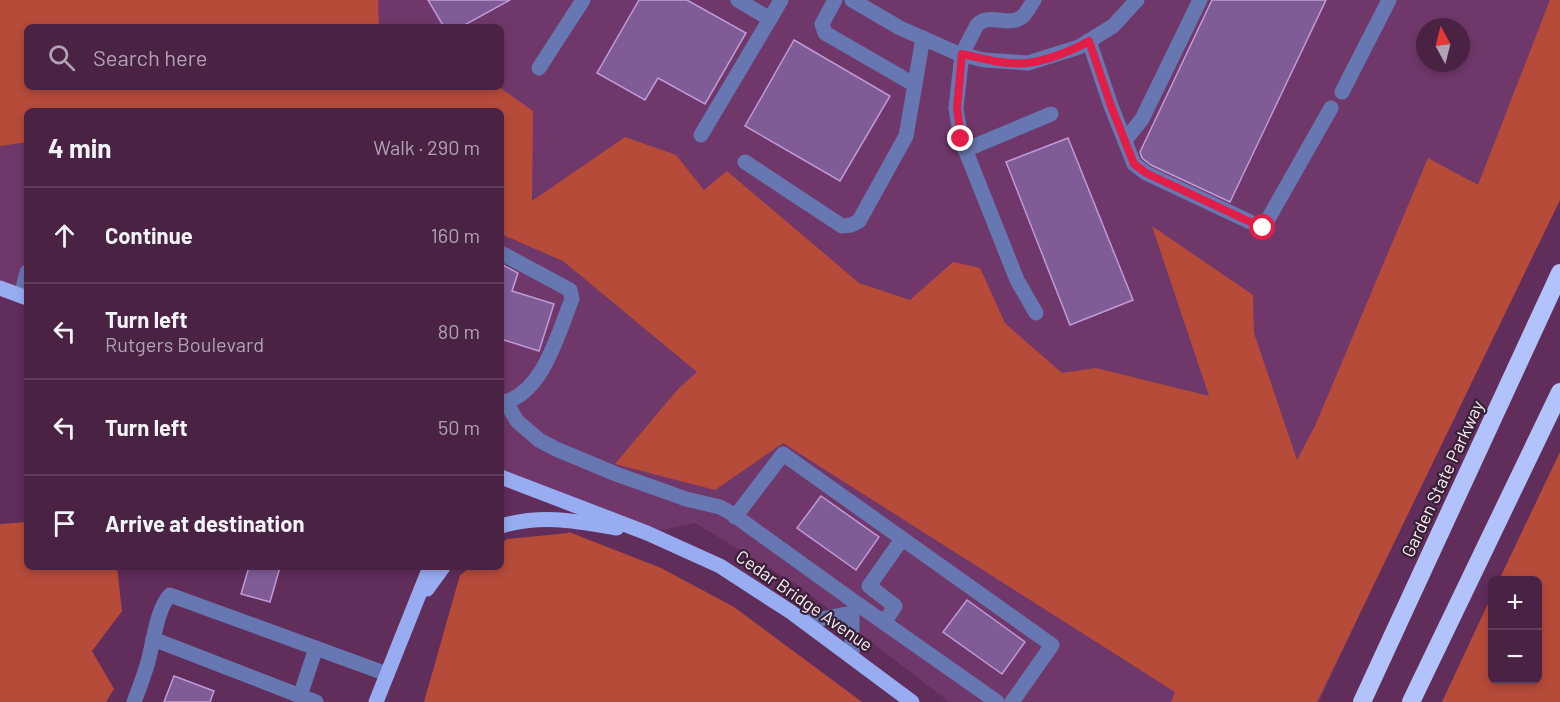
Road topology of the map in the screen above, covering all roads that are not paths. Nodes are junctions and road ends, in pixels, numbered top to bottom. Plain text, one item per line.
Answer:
1 (583, 0) edge
2 (738, 0) edge
3 (781, 0) edge
4 (835, 0) edge
5 (852, 0) edge
6 (1034, 0) edge
7 (1137, 0) edge
8 (1200, 0) edge
9 (1389, 0) edge
10 (770, 19) junction
11 (922, 38) junction
12 (1089, 41) junction
13 (962, 54) junction
14 (539, 68) dead end
15 (915, 84) junction
16 (1342, 92) dead end
17 (1331, 108) dead end
18 (1051, 114) dead end
19 (701, 135) dead end
20 (1126, 139) junction
21 (965, 150) junction
22 (745, 162) dead end
23 (504, 255) edge
24 (1560, 273) edge
25 (0, 288) edge
26 (24, 297) edge
27 (1036, 313) dead end
28 (1560, 392) edge
29 (504, 405) edge
30 (504, 407) edge
31 (504, 478) edge
32 (735, 517) junction
33 (504, 525) edge
34 (647, 533) junction
35 (902, 539) junction
36 (429, 570) edge
37 (441, 570) edge
38 (855, 609) junction
39 (411, 611) junction
40 (805, 622) junction
41 (884, 622) junction
42 (153, 639) junction
43 (316, 648) junction
44 (852, 657) junction
45 (387, 674) junction
46 (300, 696) junction
47 (1411, 701) edge
48 (134, 702) edge
49 (316, 702) edge
50 (376, 702) edge
51 (912, 702) edge
52 (997, 702) edge
53 (1012, 702) edge
54 (1362, 702) edge

1 - 14 street
2 - 10 street
3 - 10 street
4 - 15 street
5 - 11 street
6 - 13 street
7 - 12 street
8 - 20 street
9 - 16 street
10 - 19 street
11 - 13 street
11 - 15 street
12 - 13 street
12 - 20 street
13 - 21 street
15 - 22 street
17 - 20 street
18 - 21 street
21 - 27 street
23 - 29 street
24 - 54 highway, Garden State Parkway
25 - 26 main road
28 - 47 highway
30 - 32 street
31 - 34 main road, Cedar Bridge Avenue
32 - 35 street
32 - 38 street
33 - 34 main road
34 - 40 main road, Cedar Bridge Avenue
35 - 41 street
35 - 53 street
36 - 39 main road
37 - 39 main road
38 - 40 street
38 - 41 street
38 - 44 street
39 - 45 main road
40 - 44 main road, Cedar Bridge Avenue
41 - 52 street
42 - 43 street
42 - 46 street
42 - 48 street
43 - 45 street
43 - 46 street
44 - 51 main road, Cedar Bridge Avenue
45 - 50 main road
46 - 49 street

